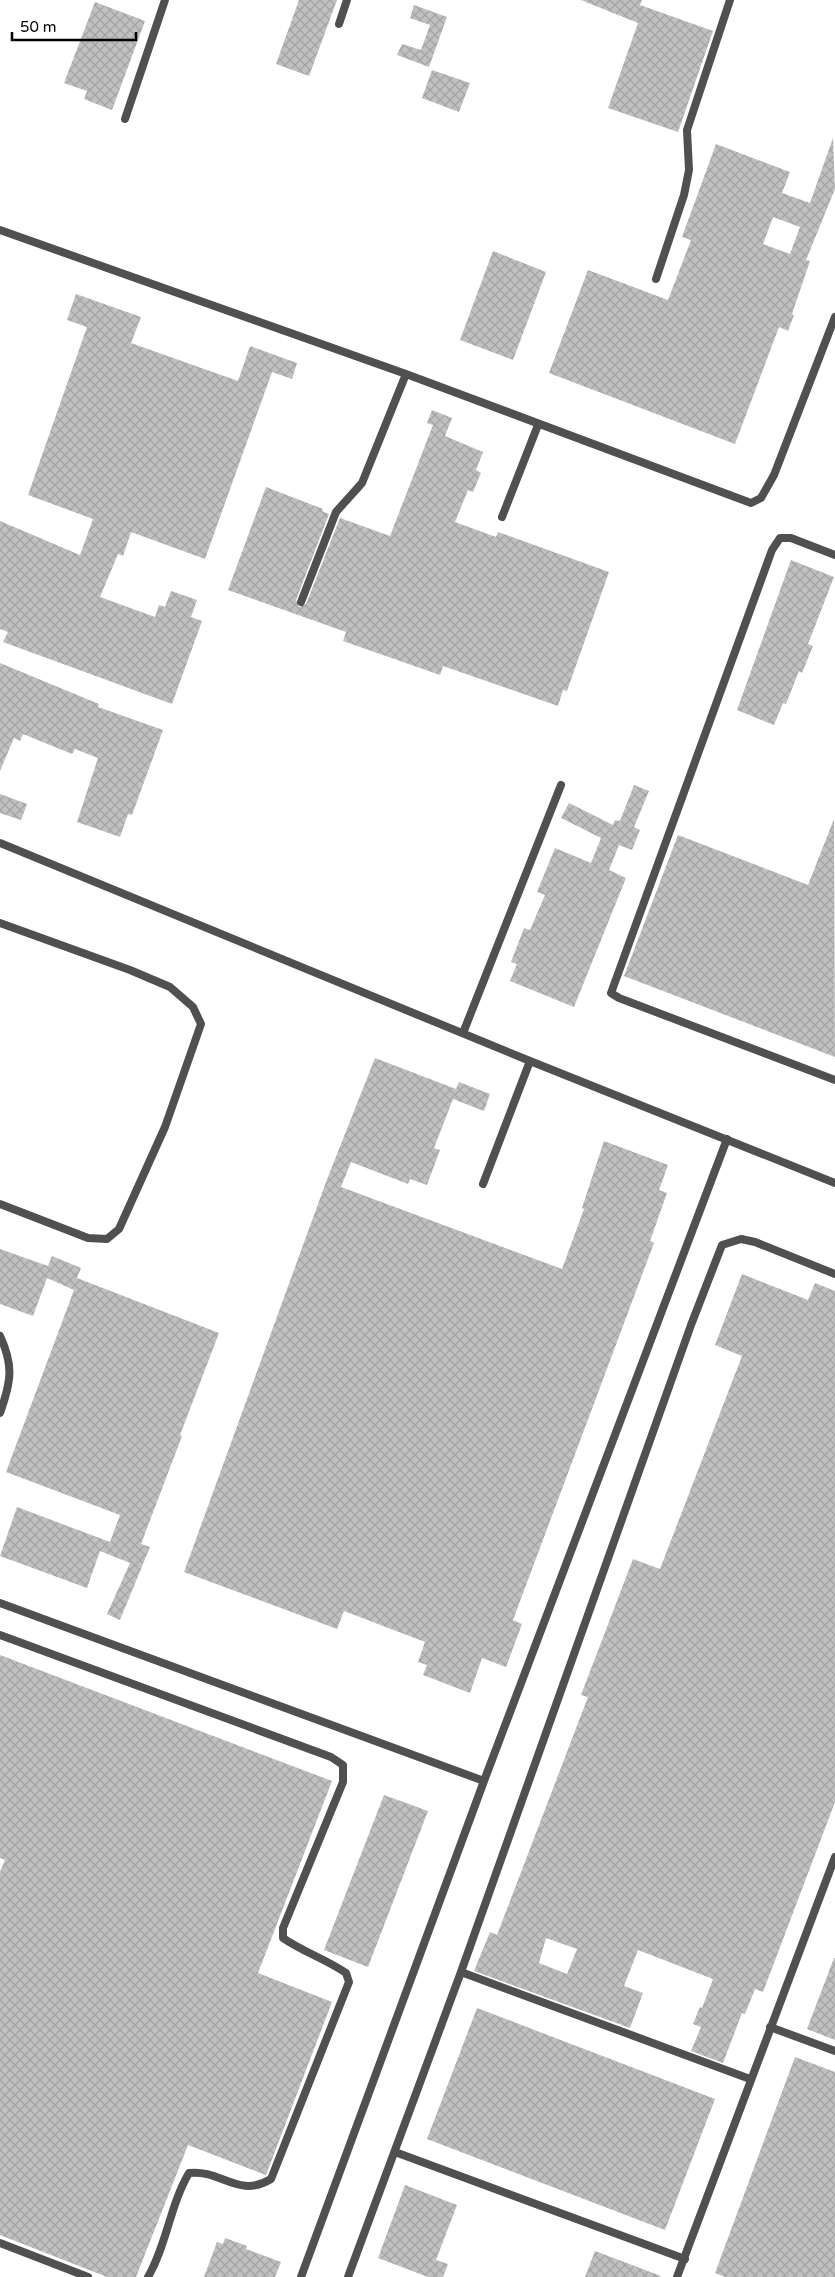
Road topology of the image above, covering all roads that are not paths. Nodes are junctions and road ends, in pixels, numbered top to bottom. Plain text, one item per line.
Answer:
1 (165, 0) edge
2 (347, 0) edge
3 (730, 0) edge
4 (339, 24) dead end
5 (125, 119) dead end
6 (0, 230) edge
7 (656, 279) dead end
8 (835, 317) edge
9 (406, 374) junction
10 (538, 425) junction
11 (502, 517) dead end
12 (835, 555) edge
13 (300, 602) dead end
14 (561, 785) dead end
15 (0, 843) edge
16 (0, 923) edge
17 (463, 1033) junction
18 (530, 1061) junction
19 (835, 1080) edge
20 (727, 1139) junction
21 (835, 1183) edge
22 (483, 1184) dead end
23 (0, 1204) edge
24 (835, 1274) edge
25 (0, 1336) edge
26 (0, 1413) edge
27 (0, 1603) edge
28 (0, 1634) edge
29 (484, 1781) junction
30 (835, 1857) edge
31 (461, 1972) junction
32 (770, 2027) junction
33 (835, 2051) edge
34 (750, 2079) junction
35 (395, 2152) junction
36 (0, 2243) edge
37 (685, 2259) junction
38 (88, 2277) edge
39 (148, 2277) edge
40 (301, 2277) edge
41 (348, 2277) edge
42 (677, 2277) edge

1 - 5 lane
2 - 4 lane
3 - 7 lane
6 - 9 lane
8 - 10 lane
9 - 10 lane
9 - 13 lane
10 - 11 lane
12 - 19 lane
14 - 17 lane
15 - 17 lane
16 - 23 lane
17 - 18 lane
18 - 20 lane
18 - 22 lane
20 - 21 lane
20 - 29 lane
24 - 31 lane
25 - 26 lane
27 - 29 lane
28 - 39 lane
29 - 40 lane
30 - 32 lane
31 - 34 lane
31 - 35 lane
32 - 33 lane
32 - 34 lane
34 - 37 lane
35 - 37 lane
35 - 41 lane
36 - 38 lane
37 - 42 lane

